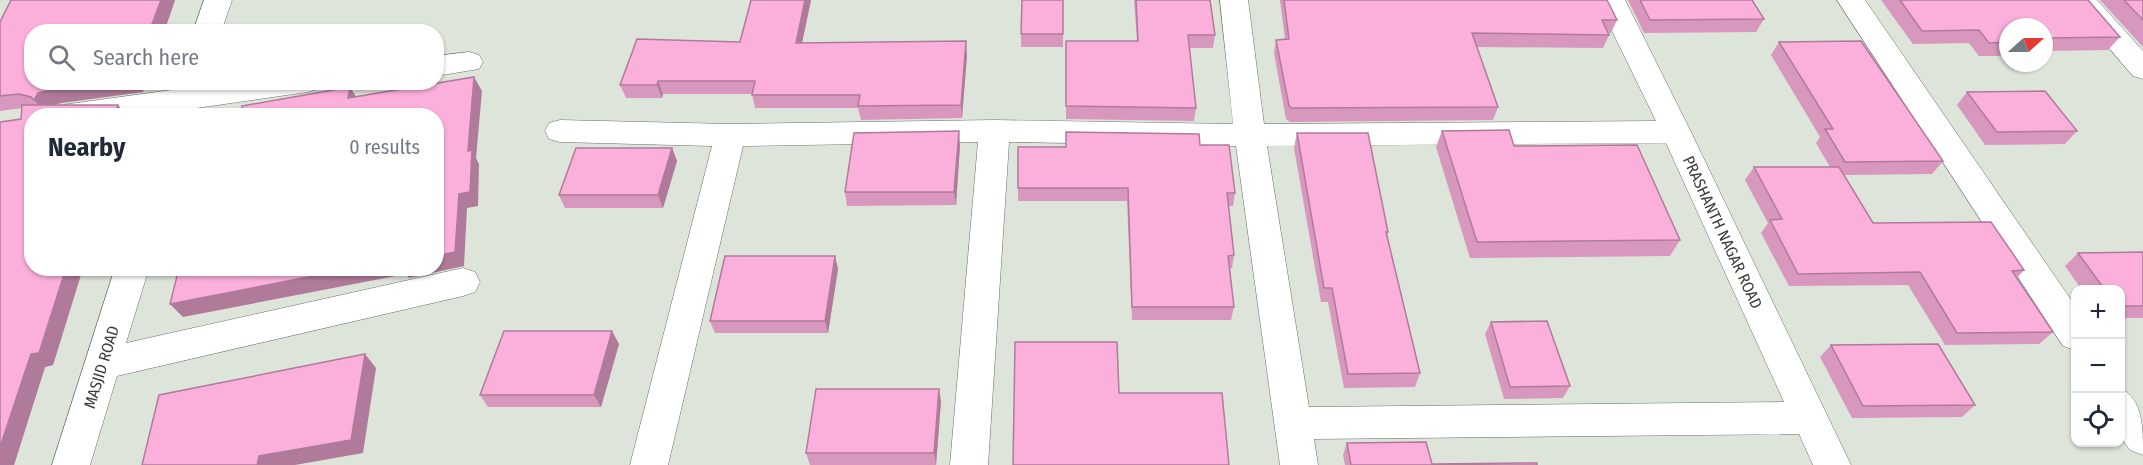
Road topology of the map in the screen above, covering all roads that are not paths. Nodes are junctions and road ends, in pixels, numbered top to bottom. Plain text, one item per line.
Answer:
1 (218, 0) edge
2 (1234, 0) edge
3 (1611, 0) edge
4 (1851, 0) edge
5 (2082, 0) edge
6 (210, 24) edge
7 (469, 62) dead end
8 (444, 65) edge
9 (2143, 69) edge
10 (250, 90) edge
11 (184, 99) edge
12 (119, 108) edge
13 (560, 131) dead end
14 (994, 131) junction
15 (1676, 132) junction
16 (730, 135) junction
17 (1250, 135) junction
18 (130, 276) edge
19 (463, 282) dead end
20 (2071, 329) edge
21 (102, 364) junction
22 (2125, 410) edge
23 (1809, 418) junction
24 (1293, 423) junction
25 (2143, 438) edge
26 (71, 465) edge
27 (649, 465) edge
28 (969, 465) edge
29 (1299, 465) edge
30 (1832, 465) edge

1 - 6 street
2 - 17 street
3 - 15 street, PRASHANTH NAGAR ROAD
4 - 20 street
5 - 9 street
7 - 8 street
10 - 11 street
11 - 12 street
13 - 16 street
14 - 16 street
14 - 17 street
14 - 28 street
15 - 17 street
15 - 23 street, PRASHANTH NAGAR ROAD
16 - 27 street
17 - 24 street
18 - 21 street, MASJID ROAD
19 - 21 street
21 - 26 street, MASJID ROAD
22 - 25 street
23 - 24 street
23 - 30 street, PRASHANTH NAGAR ROAD
24 - 29 street

